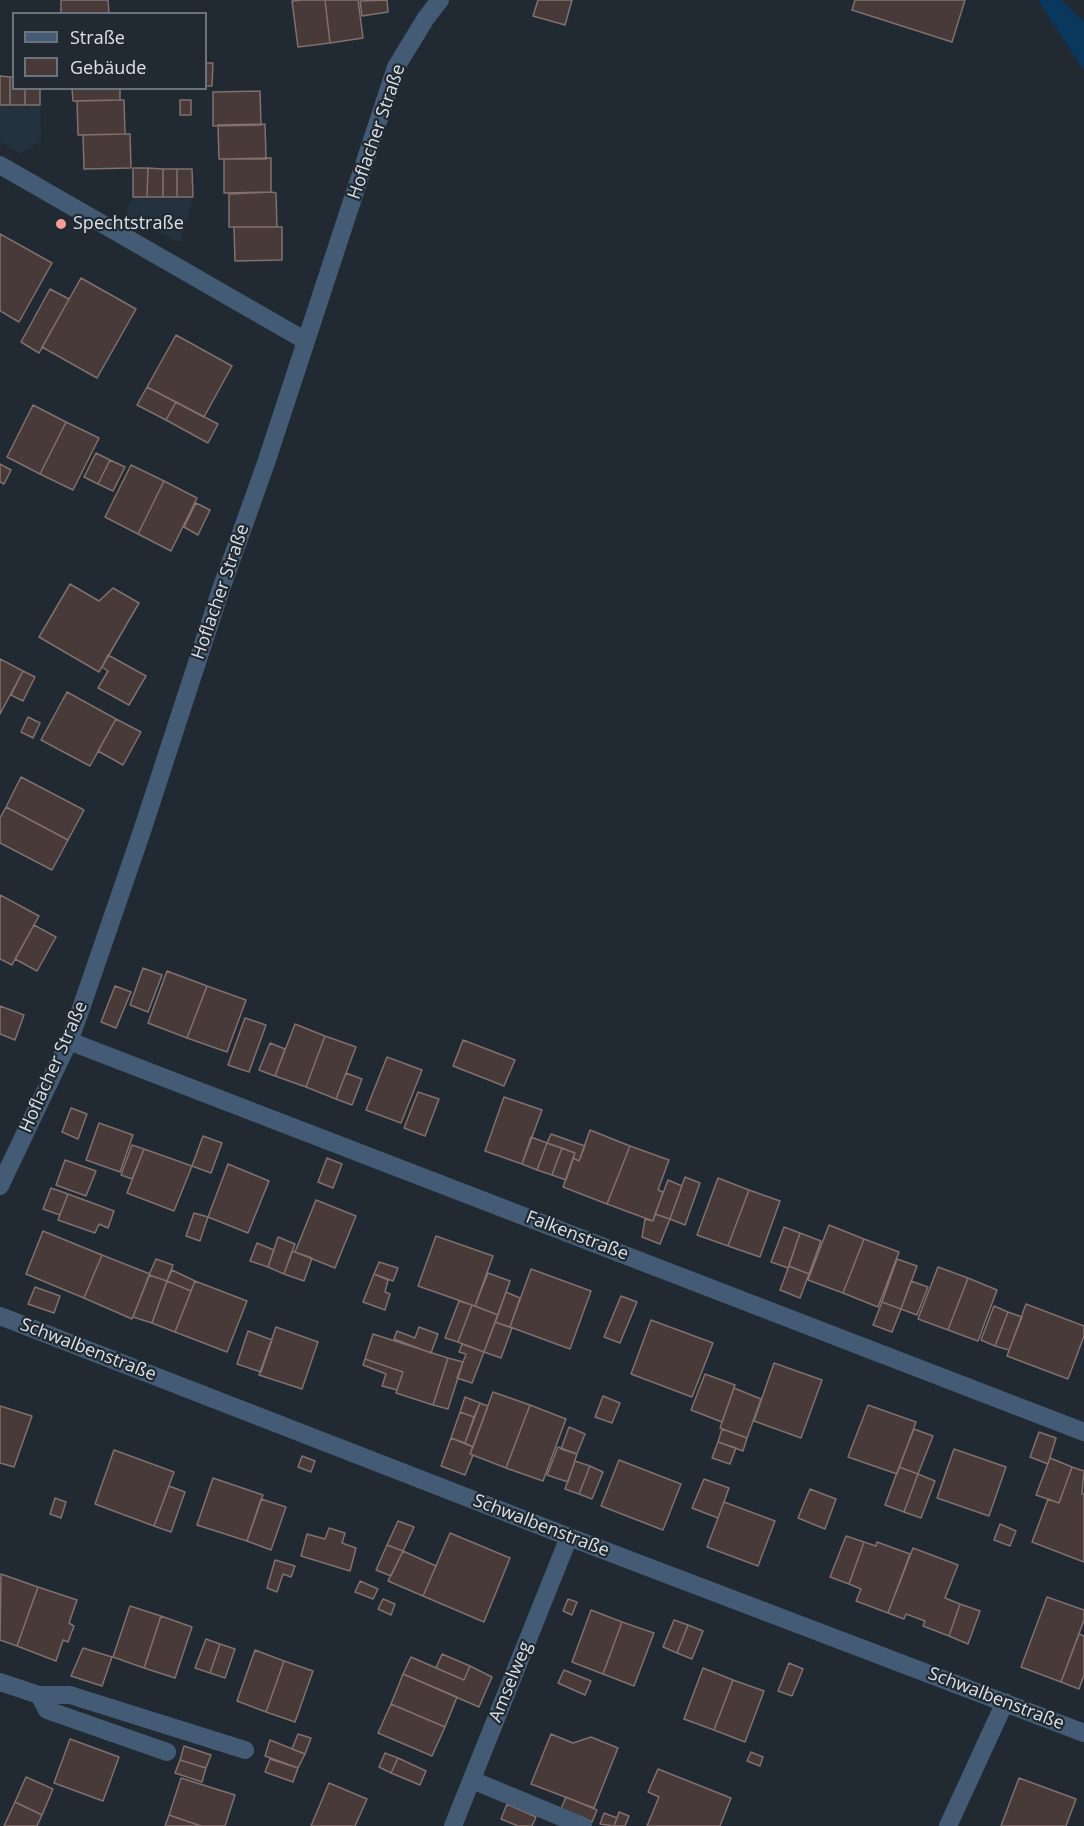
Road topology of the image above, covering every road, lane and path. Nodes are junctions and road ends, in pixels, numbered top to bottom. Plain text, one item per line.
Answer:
1 (441, 0) edge
2 (0, 165) edge
3 (306, 341) junction
4 (69, 1041) junction
5 (0, 1186) edge
6 (0, 1316) edge
7 (1084, 1431) edge
8 (568, 1537) junction
9 (0, 1682) edge
10 (39, 1695) junction
11 (1005, 1702) junction
12 (1084, 1732) edge
13 (245, 1750) dead end
14 (167, 1752) dead end
15 (472, 1780) junction
16 (453, 1826) edge
17 (583, 1826) edge
18 (948, 1826) edge

1 - 3 street, Hoflacher Straße
2 - 3 street
3 - 4 street, Hoflacher Straße
4 - 5 street, Hoflacher Straße
4 - 7 street, Falkenstraße
6 - 8 street, Schwalbenstraße
8 - 11 street, Schwalbenstraße
8 - 15 street, Amselweg
9 - 10 street
10 - 13 street
10 - 14 street
11 - 12 street, Schwalbenstraße
11 - 18 street
15 - 16 street, Amselweg
15 - 17 street

